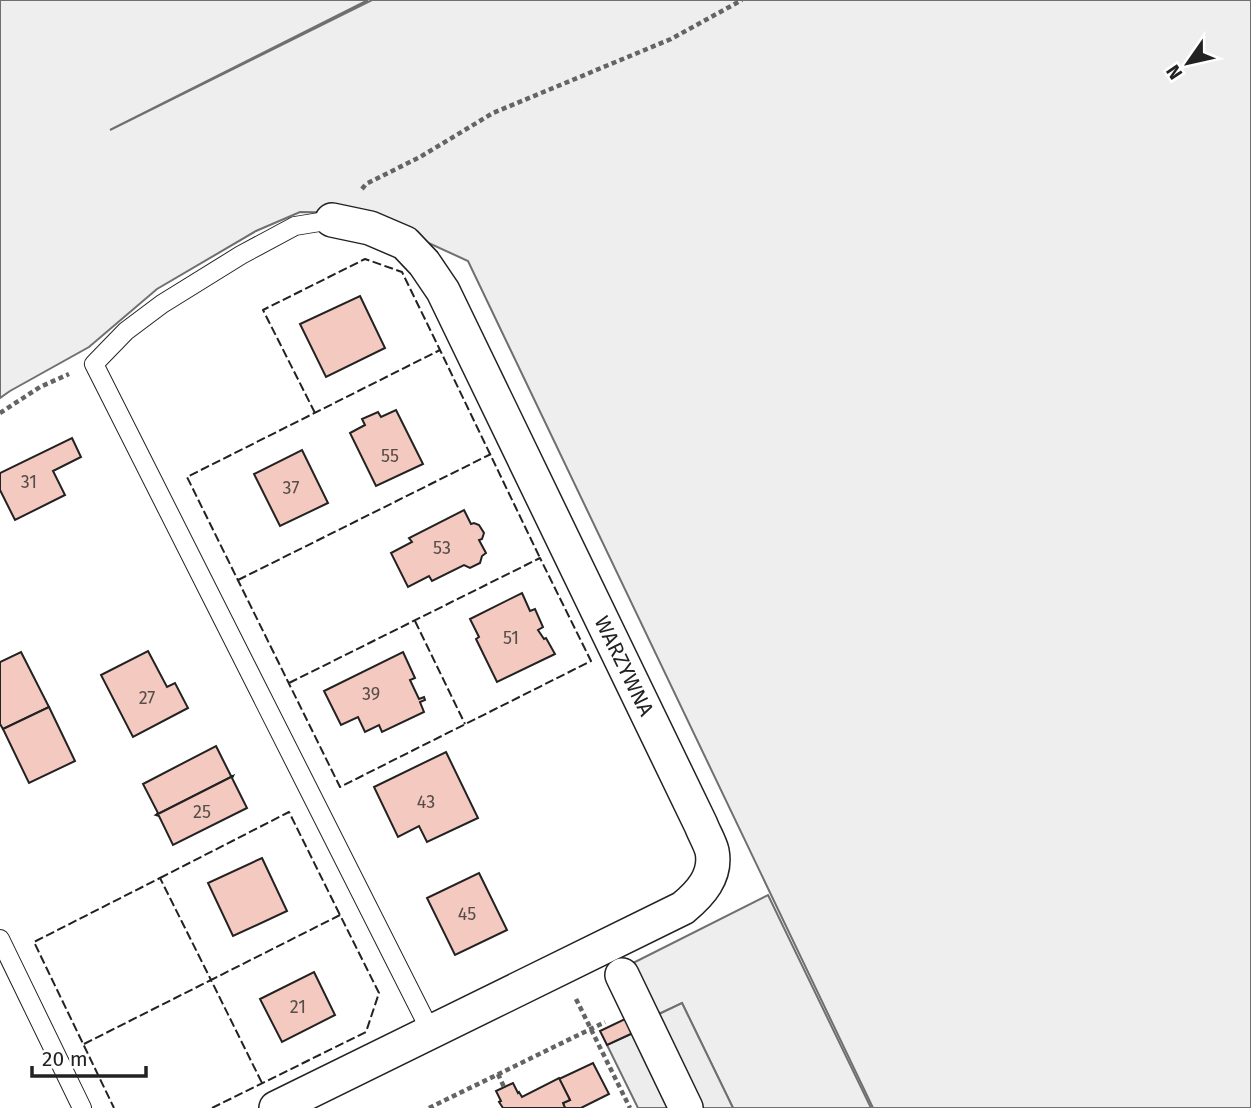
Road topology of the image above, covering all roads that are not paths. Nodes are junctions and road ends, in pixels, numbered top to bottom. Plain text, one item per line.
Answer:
1 (332, 220) joint
2 (0, 939) edge
3 (622, 975) dead end
4 (431, 1032) junction
5 (82, 1108) edge
6 (276, 1108) edge
7 (686, 1108) edge

1 - 4 lane
1 - 4 street, WARZYWNA
2 - 5 lane
3 - 7 street
4 - 6 street, WARZYWNA

